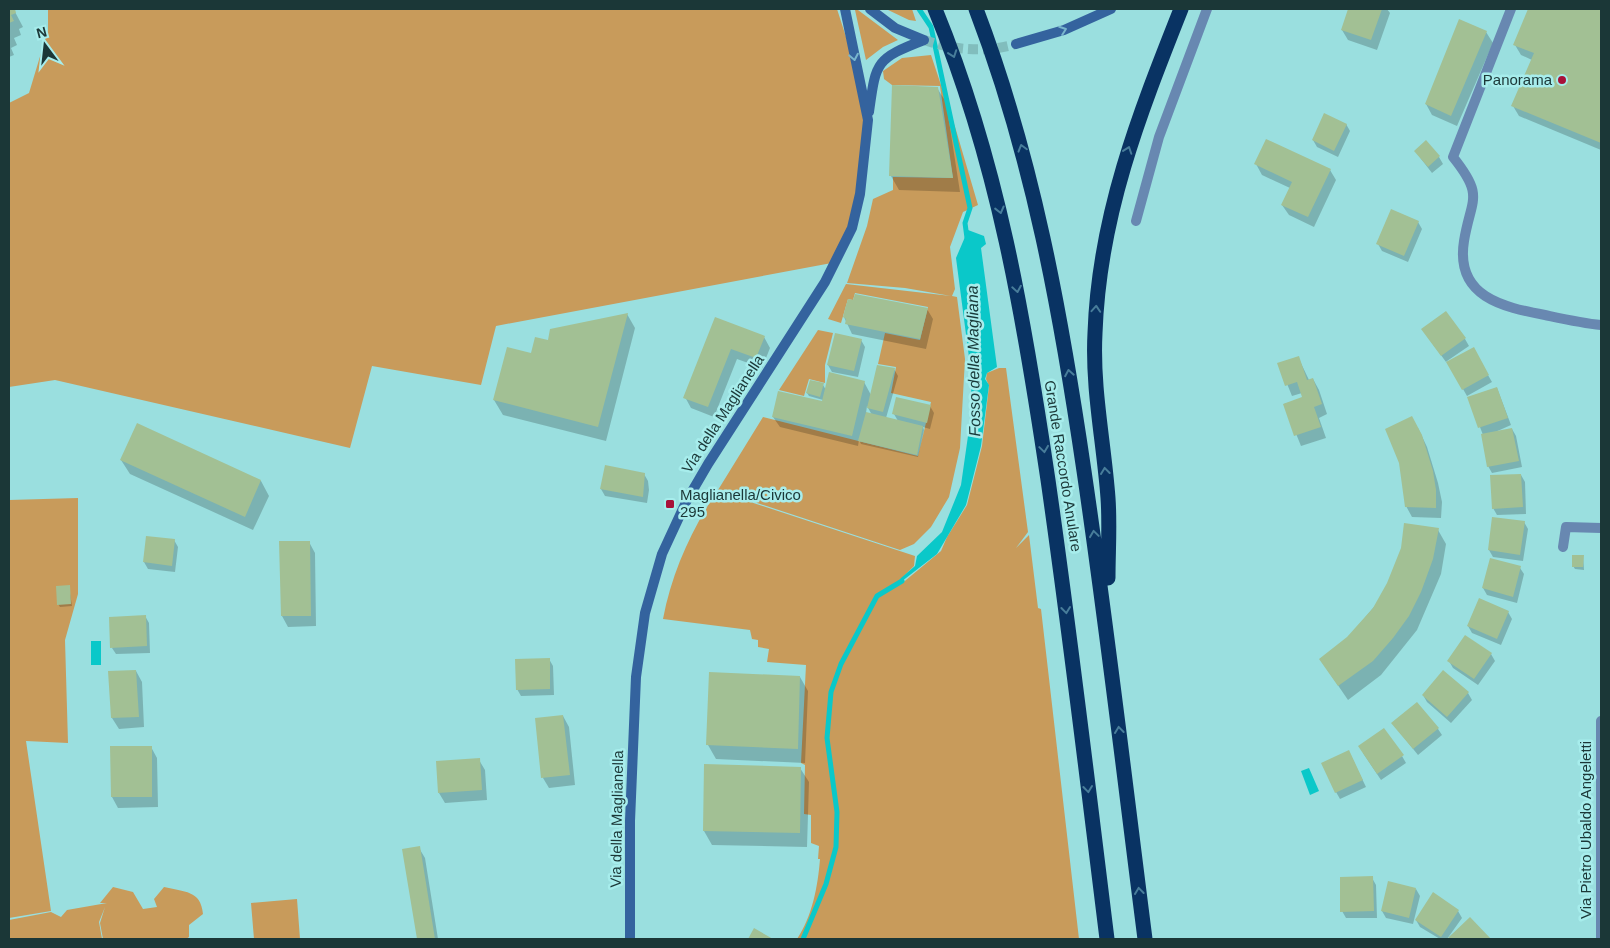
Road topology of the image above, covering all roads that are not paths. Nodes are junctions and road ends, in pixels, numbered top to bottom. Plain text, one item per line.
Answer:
1 (845, 9) edge
2 (870, 9) edge
3 (935, 9) edge
4 (976, 9) edge
5 (1111, 9) edge
6 (1181, 9) edge
7 (1207, 9) edge
8 (1511, 9) edge
9 (1016, 44) tunnel mouth
10 (868, 120) junction
11 (1136, 221) dead end
12 (1601, 325) edge
13 (1601, 528) edge
14 (1562, 547) dead end
15 (1107, 624) junction
16 (1601, 720) edge
17 (1601, 915) edge
18 (630, 939) edge
19 (1107, 939) edge
20 (1145, 939) edge
21 (1601, 939) edge

1 -> 10 main road, Via della Maglianella
2 - 10 main road
3 -> 19 highway, Grande Raccordo Anulare
15 -> 4 highway, Grande Raccordo Anulare
9 -> 5 main road
15 -> 6 highway
7 - 11 street
8 - 12 street
10 - 18 main road, Via della Maglianella
13 - 14 street
20 -> 15 highway, Grande Raccordo Anulare
16 - 17 street, Via Pietro Ubaldo Angeletti
17 - 21 street, Via Pietro Ubaldo Angeletti

